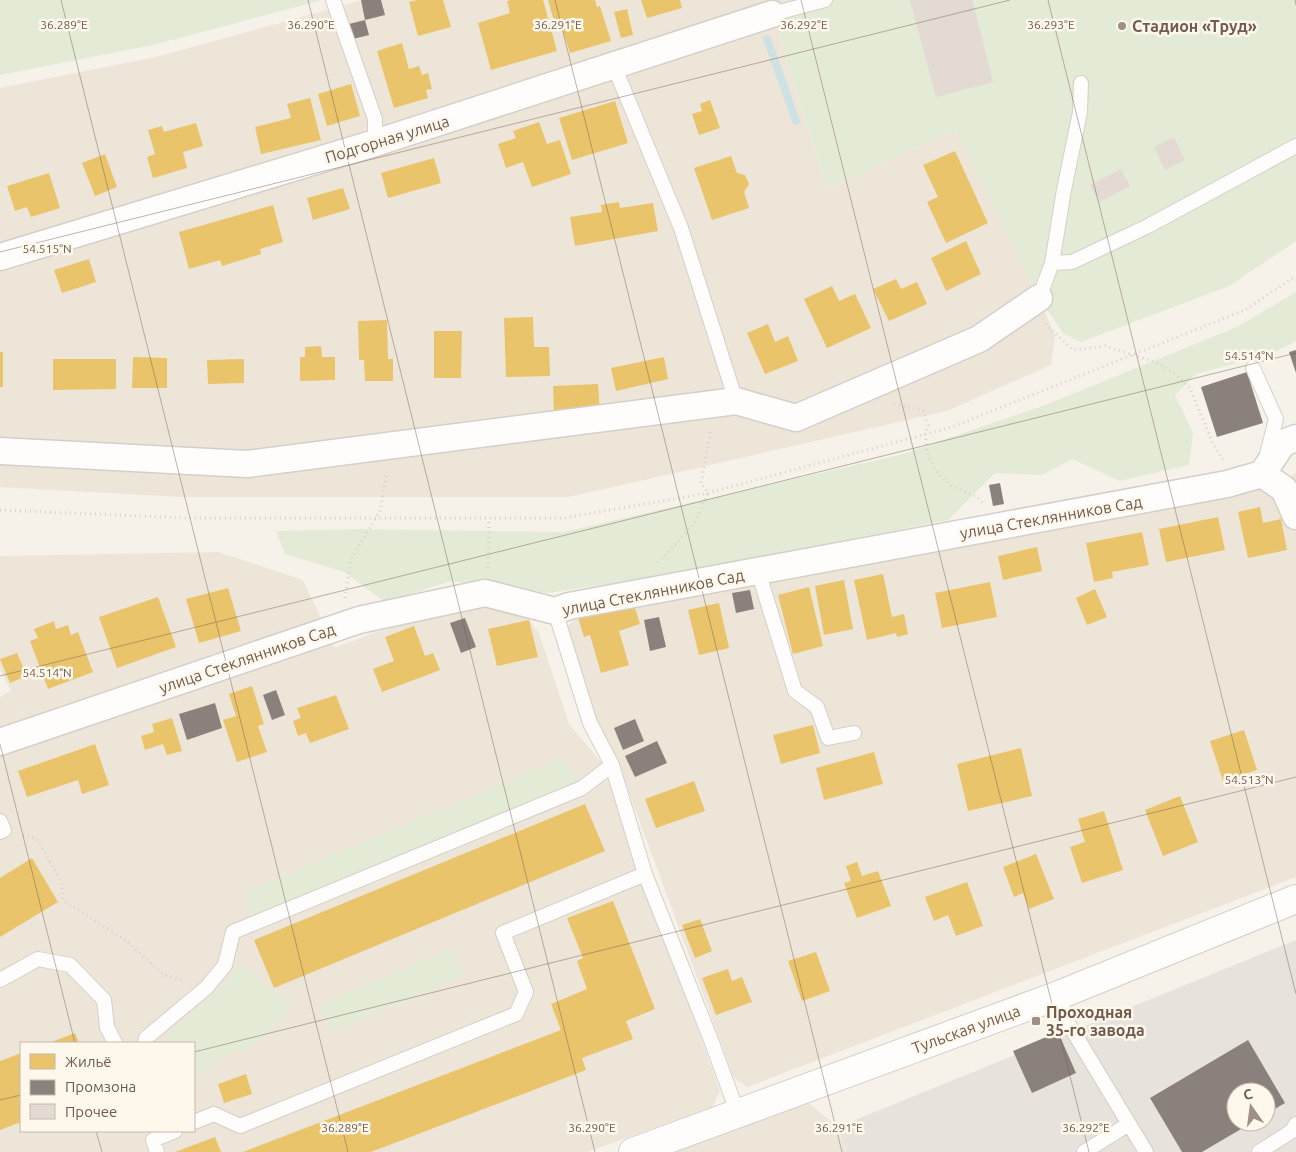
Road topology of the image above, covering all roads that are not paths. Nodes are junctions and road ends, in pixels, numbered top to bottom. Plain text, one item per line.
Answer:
1 (333, 0) edge
2 (825, 0) edge
3 (772, 14) joint
4 (614, 66) junction
5 (1081, 83) dead end
6 (375, 143) junction
7 (1296, 146) edge
8 (0, 257) edge
9 (1052, 263) junction
10 (1033, 302) joint
11 (1254, 368) dead end
12 (736, 401) junction
13 (1296, 438) edge
14 (0, 451) edge
15 (1262, 474) junction
16 (1296, 516) edge
17 (758, 571) junction
18 (555, 611) junction
19 (854, 733) dead end
20 (0, 741) edge
21 (612, 765) junction
22 (645, 874) junction
23 (1296, 899) edge
24 (0, 980) edge
25 (1059, 995) junction
26 (114, 1042) edge
27 (145, 1042) edge
28 (738, 1114) junction
29 (195, 1122) edge
30 (1129, 1124) junction
31 (1296, 1124) edge
32 (172, 1132) edge
33 (153, 1141) edge
34 (633, 1152) edge
35 (1084, 1152) edge
36 (1146, 1152) edge
37 (1259, 1152) edge

1 - 6 lane
2 - 3 lane
3 - 4 street, Подгорная улица
4 - 6 street, Подгорная улица
4 - 12 lane
5 - 9 lane
6 - 8 street, Подгорная улица
7 - 9 lane
9 - 10 lane
10 - 12 street
11 - 15 lane
12 - 14 street
13 - 15 street
15 - 16 street
15 - 17 street, улица Стеклянников Сад
17 - 18 street, улица Стеклянников Сад
17 - 19 lane
18 - 20 street, улица Стеклянников Сад
18 - 21 lane
21 - 22 lane
21 - 27 lane
22 - 28 lane
22 - 29 lane
23 - 25 main road, Тульская улица
24 - 26 lane
25 - 28 main road, Тульская улица
25 - 30 lane
28 - 34 main road, Тульская улица
30 - 35 lane
30 - 36 lane
31 - 37 lane
32 - 33 lane

